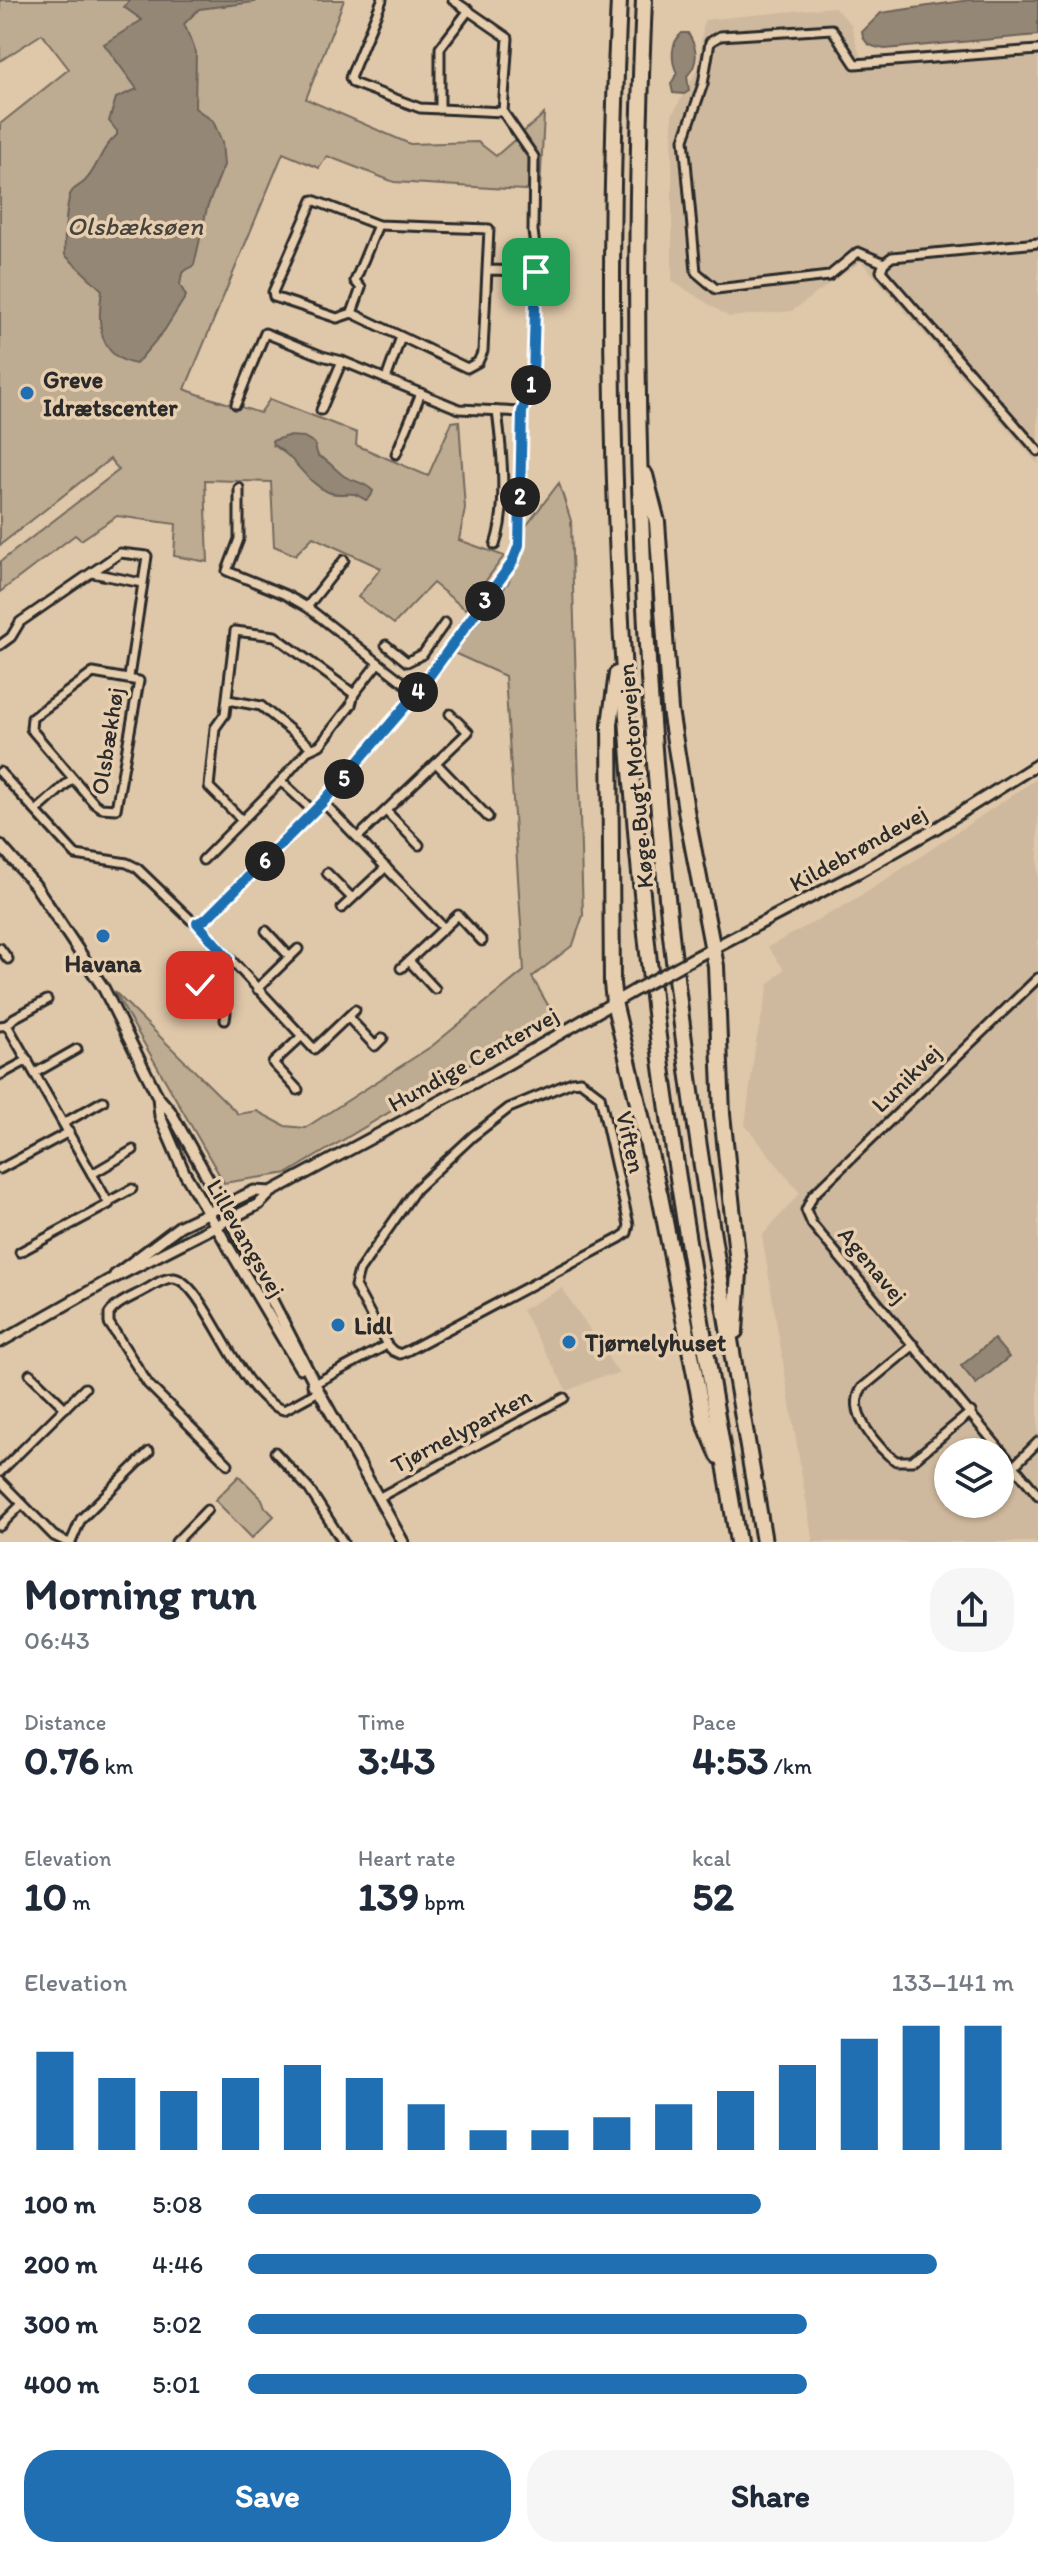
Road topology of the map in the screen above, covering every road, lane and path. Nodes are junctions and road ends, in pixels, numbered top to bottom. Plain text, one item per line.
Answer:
1 (382, 0) edge
2 (453, 0) edge
3 (619, 0) edge
4 (644, 0) edge
5 (469, 10) junction
6 (1038, 50) edge
7 (440, 109) junction
8 (503, 112) junction
9 (378, 225) junction
10 (1038, 243) edge
11 (884, 263) junction
12 (487, 270) junction
13 (536, 271) junction
14 (352, 313) junction
15 (401, 337) junction
16 (342, 361) junction
17 (386, 379) junction
18 (421, 393) junction
19 (236, 404) dead end
20 (321, 410) dead end
21 (497, 411) junction
22 (522, 412) junction
23 (638, 447) junction
24 (1038, 451) edge
25 (396, 454) dead end
26 (239, 488) dead end
27 (495, 545) dead end
28 (344, 560) dead end
29 (92, 573) junction
30 (142, 583) junction
31 (307, 607) junction
32 (445, 623) dead end
33 (0, 645) edge
34 (386, 645) dead end
35 (621, 646) junction
36 (407, 662) junction
37 (378, 663) junction
38 (129, 677) junction
39 (396, 677) junction
40 (417, 693) junction
41 (354, 694) junction
42 (228, 700) junction
43 (450, 714) dead end
44 (312, 748) junction
45 (436, 763) junction
46 (1038, 764) edge
47 (0, 772) edge
48 (72, 779) junction
49 (281, 781) junction
50 (323, 802) junction
51 (36, 811) junction
52 (386, 811) junction
53 (314, 812) junction
54 (488, 817) dead end
55 (242, 820) junction
56 (358, 837) junction
57 (0, 845) edge
58 (419, 845) dead end
59 (203, 860) dead end
60 (386, 867) junction
61 (327, 873) dead end
62 (352, 898) junction
63 (342, 908) dead end
64 (197, 923) junction
65 (444, 928) junction
66 (266, 931) dead end
67 (482, 941) dead end
68 (0, 948) edge
69 (713, 948) junction
70 (298, 949) dead end
71 (290, 957) junction
72 (228, 958) junction
73 (8, 959) dead end
74 (692, 959) joint
75 (409, 961) junction
76 (401, 968) dead end
77 (1038, 978) edge
78 (257, 989) junction
79 (435, 989) dead end
80 (47, 1000) dead end
81 (614, 1002) junction
82 (355, 1010) dead end
83 (348, 1017) junction
84 (225, 1020) dead end
85 (4, 1026) edge
86 (302, 1036) junction
87 (383, 1038) dead end
88 (77, 1049) dead end
89 (28, 1060) junction
90 (35, 1073) junction
91 (0, 1075) edge
92 (298, 1090) dead end
93 (158, 1097) junction
94 (103, 1101) dead end
95 (64, 1123) junction
96 (69, 1132) junction
97 (133, 1150) dead end
98 (0, 1169) edge
99 (92, 1174) junction
100 (132, 1189) dead end
101 (271, 1192) junction
102 (108, 1202) junction
103 (223, 1205) junction
104 (806, 1210) joint
105 (208, 1212) junction
106 (230, 1219) junction
107 (217, 1226) junction
108 (20, 1252) dead end
109 (106, 1282) junction
110 (0, 1342) edge
111 (387, 1345) junction
112 (914, 1345) junction
113 (733, 1355) junction
114 (30, 1374) dead end
115 (315, 1386) junction
116 (85, 1388) dead end
117 (564, 1398) dead end
118 (65, 1408) junction
119 (971, 1412) junction
120 (1038, 1442) edge
121 (149, 1452) dead end
122 (275, 1452) dead end
123 (228, 1464) dead end
124 (1015, 1465) junction
125 (0, 1472) edge
126 (727, 1475) junction
127 (0, 1481) edge
128 (1038, 1495) edge
129 (378, 1498) junction
130 (22, 1504) junction
131 (207, 1510) dead end
132 (0, 1526) edge
133 (69, 1542) edge
134 (176, 1542) edge
135 (343, 1542) edge
136 (403, 1542) edge
137 (738, 1542) edge
138 (764, 1542) edge

1 - 7 street
2 - 5 street
3 - 35 highway, Køge Bugt Motorvejen
4 - 23 highway, Køge Bugt Motorvejen
5 - 7 street
5 - 8 street
6 - 11 street
7 - 8 street
8 - 13 street
9 - 12 street
9 - 14 street
9 - 14 street
10 - 11 street
11 - 24 street
12 - 13 street
12 - 15 street
13 - 22 street
14 - 15 street
15 - 17 street
16 - 17 street
16 - 19 street
16 - 20 street
17 - 18 street
18 - 21 street
18 - 25 street
21 - 22 street
21 - 27 street
22 - 40 street
23 - 69 highway
23 - 113 highway, Køge Bugt Motorvejen
26 - 31 street
28 - 31 street
29 - 30 street
29 - 30 street, Olsbækhøj
29 - 33 street, Olsbækhøj
30 - 38 street, Olsbækhøj
31 - 37 street
32 - 36 street
34 - 36 street
35 - 81 highway
35 - 126 highway, Køge Bugt Motorvejen
36 - 39 street
37 - 39 street
37 - 41 street
38 - 48 street, Olsbækhøj
38 - 48 street, Olsbækhøj
39 - 40 street
40 - 50 street
41 - 42 street
41 - 44 street
42 - 44 street
42 - 55 street
43 - 45 street
44 - 49 street
45 - 52 street
45 - 54 street
46 - 69 street, Kildebrøndevej
47 - 51 street
48 - 51 street, Olsbækhøj
49 - 53 street
49 - 55 street
50 - 53 street
50 - 56 street
51 - 64 street
52 - 56 street
52 - 58 street
53 - 64 street
55 - 59 street
56 - 60 street
57 - 93 street, Lillevangsvej
60 - 62 street
60 - 65 street
61 - 62 street
62 - 63 street
64 - 72 street
65 - 67 street
65 - 75 street
66 - 71 street
68 - 73 street
69 - 74 street, Kildebrøndevej
69 - 113 highway
70 - 71 street
71 - 78 street
72 - 78 street
72 - 84 street
74 - 81 street, Hundige Centervej, bridge
75 - 76 street
75 - 79 street
77 - 104 street, Lunikvej
78 - 86 street
80 - 85 street
81 - 101 street, Hundige Centervej
81 - 126 highway
82 - 83 street
83 - 86 street
83 - 87 street
85 - 89 street
86 - 92 street
88 - 90 street
89 - 90 street
89 - 91 street
90 - 95 street
93 - 103 street, Lillevangsvej
93 - 105 street, Lillevangsvej
94 - 95 street
95 - 96 street
96 - 98 street
96 - 99 street
97 - 99 street
99 - 102 street
100 - 102 street
101 - 103 street, Hundige Centervej
101 - 106 street, Hundige Centervej
102 - 108 street
103 - 105 street, Hundige Centervej
103 - 106 street, Lillevangsvej
104 - 112 street, Agenavej
105 - 107 street, Lillevangsvej
105 - 109 street, Hundige Centervej
106 - 107 street, Hundige Centervej
106 - 115 street, Lillevangsvej
107 - 109 street, Hundige Centervej
107 - 115 street, Lillevangsvej
109 - 110 street, Hundige Centervej
111 - 111 street, Viften
111 - 115 street, Viften
112 - 119 street, Agenavej
112 - 119 street
113 - 138 highway, Køge Bugt Motorvejen
114 - 118 street
115 - 123 street, Viften
115 - 129 street, Lillevangsvej
116 - 118 street
117 - 129 street, Tjørnelyparken
118 - 125 street
119 - 124 street, Agenavej
120 - 124 street
121 - 133 street
122 - 135 street
124 - 128 street, Agenavej
126 - 137 highway, Køge Bugt Motorvejen
127 - 130 street
129 - 136 street, Lillevangsvej
130 - 132 street
130 - 133 street
131 - 134 street

